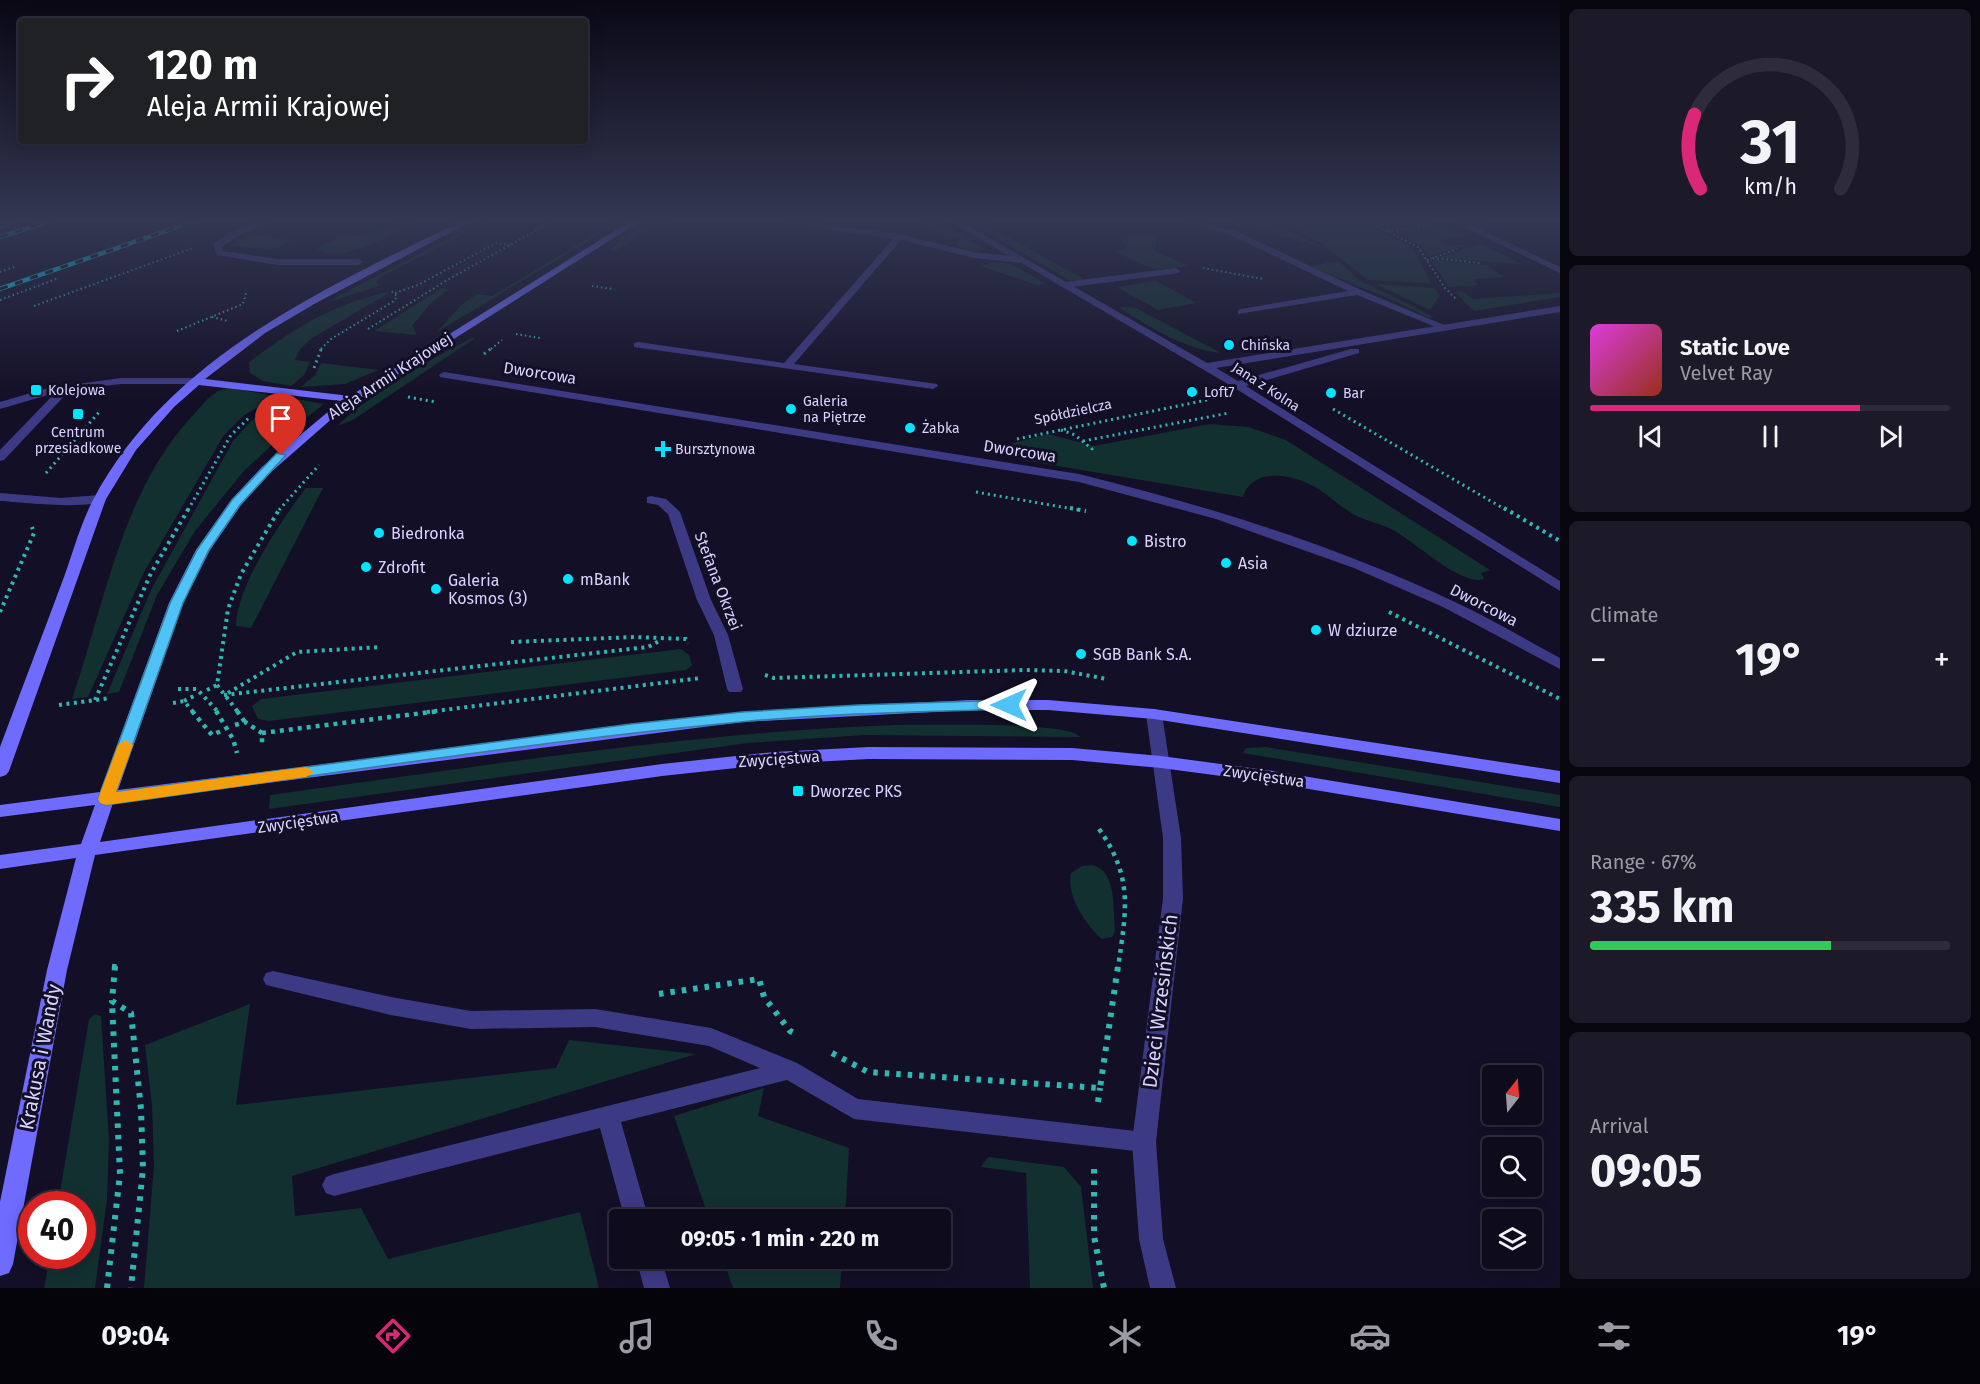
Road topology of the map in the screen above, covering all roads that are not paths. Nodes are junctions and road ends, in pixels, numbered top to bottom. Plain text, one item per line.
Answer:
1 (353, 280) edge
2 (541, 280) edge
3 (861, 280) edge
4 (1055, 280) edge
5 (1103, 280) edge
6 (1331, 280) edge
7 (1064, 285) junction
8 (1358, 292) junction
9 (1560, 309) edge
10 (1241, 312) dead end
11 (1446, 328) junction
12 (1416, 334) junction
13 (638, 345) dead end
14 (787, 366) junction
15 (1205, 367) junction
16 (454, 373) dead end
17 (196, 381) junction
18 (1237, 385) junction
19 (933, 387) dead end
20 (66, 388) junction
21 (350, 399) junction
22 (0, 406) edge
23 (0, 457) edge
24 (0, 497) edge
25 (100, 499) junction
26 (651, 500) dead end
27 (1560, 587) edge
28 (1560, 664) edge
29 (735, 689) dead end
30 (1154, 714) junction
31 (1161, 762) junction
32 (0, 771) edge
33 (1560, 777) edge
34 (106, 799) junction
35 (0, 811) edge
36 (1560, 825) edge
37 (87, 852) junction
38 (0, 862) edge
39 (273, 980) dead end
40 (789, 1070) junction
41 (608, 1115) junction
42 (1144, 1142) junction
43 (334, 1185) dead end
44 (635, 1209) edge
45 (0, 1264) edge
46 (651, 1269) edge
47 (657, 1288) edge
48 (1163, 1288) edge

1 - 17 street
2 - 21 street, Aleja Armii Krajowej
3 - 14 street
4 - 7 street, Jana z Kolna
5 - 7 street
6 - 8 street
7 - 15 street, Jana z Kolna
8 - 10 street
8 - 11 street
9 - 11 street
11 - 12 street
12 - 15 street
12 - 18 street
13 - 14 street
14 - 19 street
15 - 18 street, Jana z Kolna
16 - 28 street, Dworcowa
17 - 20 street
17 - 21 street
17 - 25 street
18 - 27 street, Jana z Kolna
20 - 22 street
20 - 23 street
21 - 34 street, Aleja Armii Krajowej
24 - 25 street
25 - 32 street
26 - 29 street, Stefana Okrzei
30 - 31 street, Dzieci Wrzesińskich
30 - 33 street
30 - 34 street
31 - 36 street, Zwycięstwa
31 - 37 street, Zwycięstwa
31 - 42 street, Dzieci Wrzesińskich
34 - 35 street
34 - 37 street, Aleja Armii Krajowej
37 - 38 street, Zwycięstwa
37 - 45 street, Krakusa i Wandy
39 - 40 street
40 - 41 street
40 - 42 street
41 - 43 street
41 - 44 street
42 - 48 street, Dzieci Wrzesińskich
46 - 47 street

